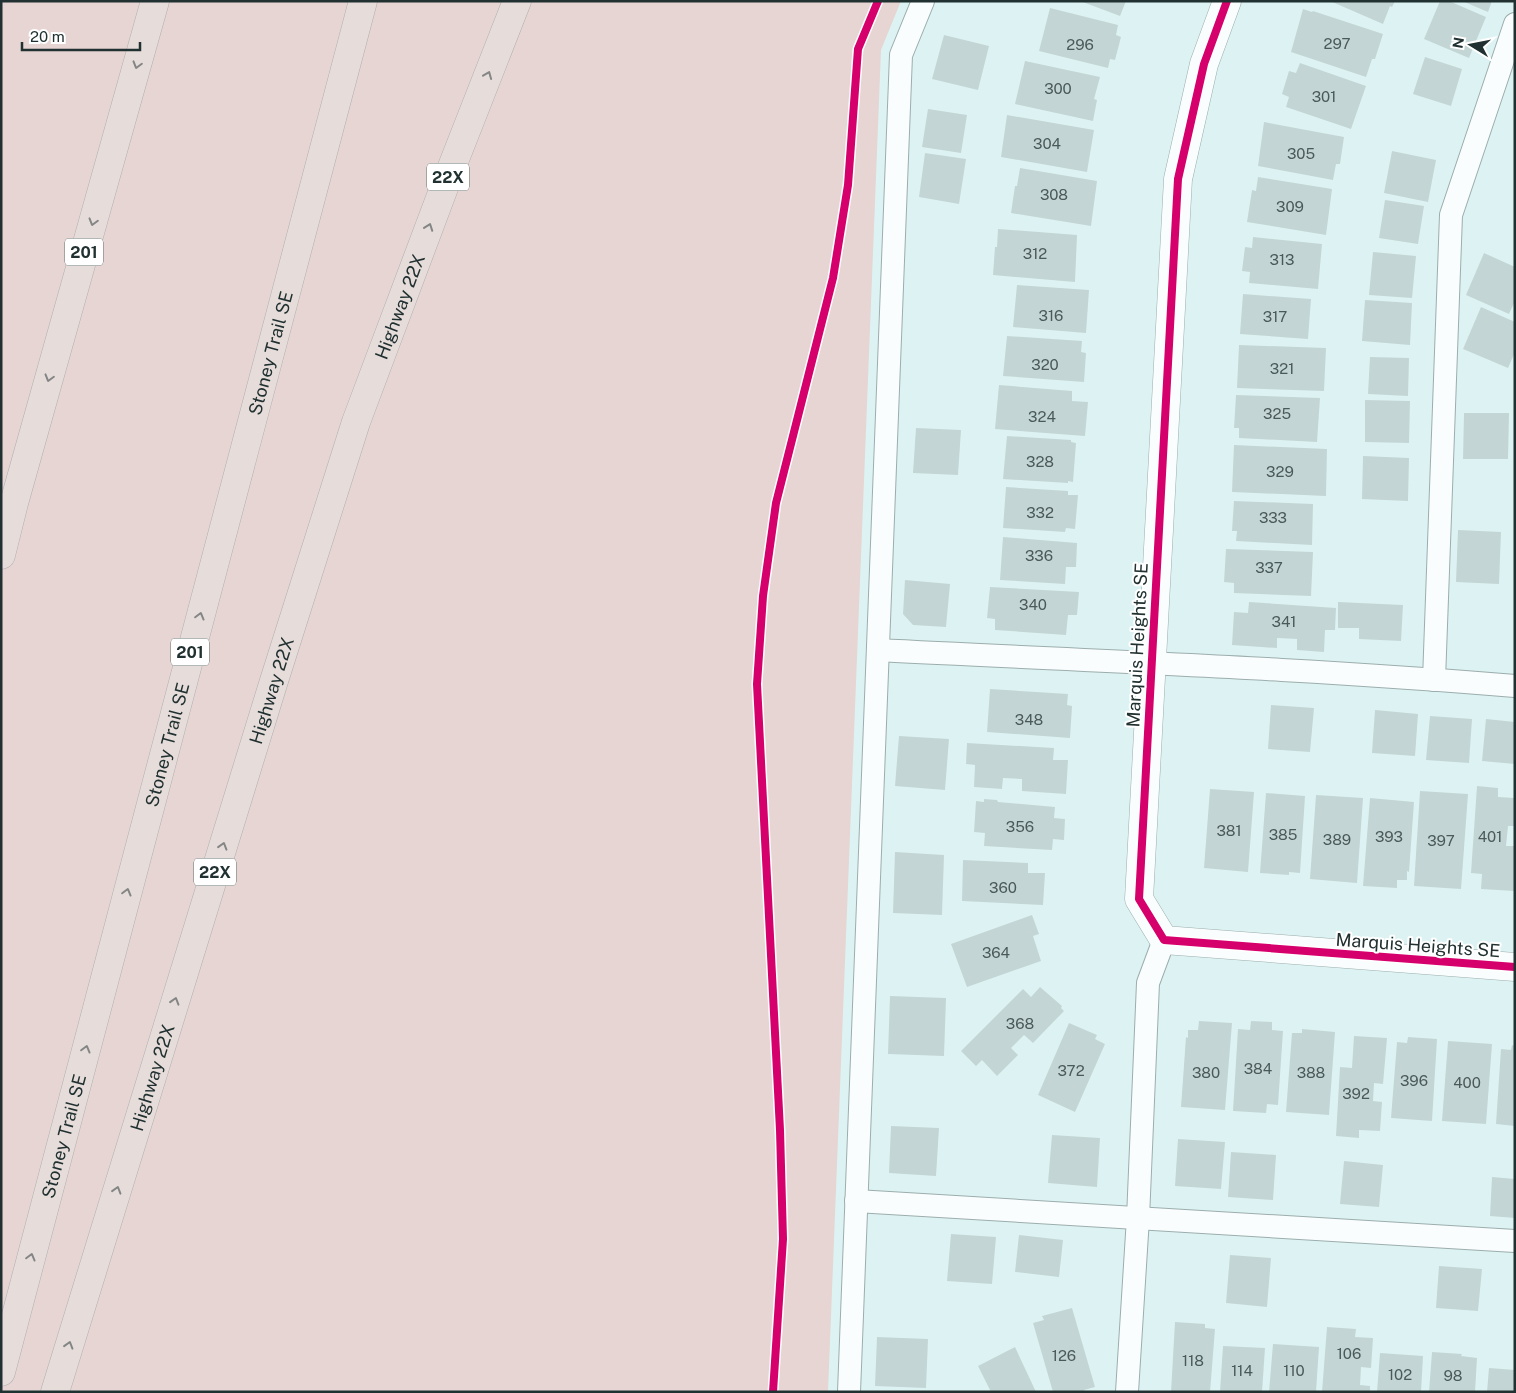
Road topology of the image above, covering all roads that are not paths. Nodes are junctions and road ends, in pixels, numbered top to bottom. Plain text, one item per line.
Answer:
1 (154, 1) edge
2 (363, 1) edge
3 (517, 1) edge
4 (923, 1) edge
5 (1227, 1) edge
6 (1515, 24) edge
7 (1509, 60) edge
8 (1, 555) edge
9 (878, 650) junction
10 (1152, 663) junction
11 (1434, 680) junction
12 (1515, 686) edge
13 (1164, 940) junction
14 (1515, 967) edge
15 (856, 1201) junction
16 (1138, 1218) junction
17 (1515, 1241) edge
18 (1, 1372) edge
19 (55, 1392) edge
20 (849, 1392) edge
21 (1127, 1392) edge

1 -> 8 highway, 201
18 -> 2 highway, Stoney Trail SE / 201
19 -> 3 highway, Highway 22X / 22X
4 - 9 lane
5 - 10 street, Marquis Heights SE
6 - 7 lane
7 - 11 lane
9 - 10 lane
9 - 15 lane
10 - 11 lane
10 - 13 street, Marquis Heights SE
11 - 12 lane
13 - 14 street, Marquis Heights SE
13 - 16 lane
15 - 16 lane
15 - 20 lane
16 - 17 lane
16 - 21 lane

